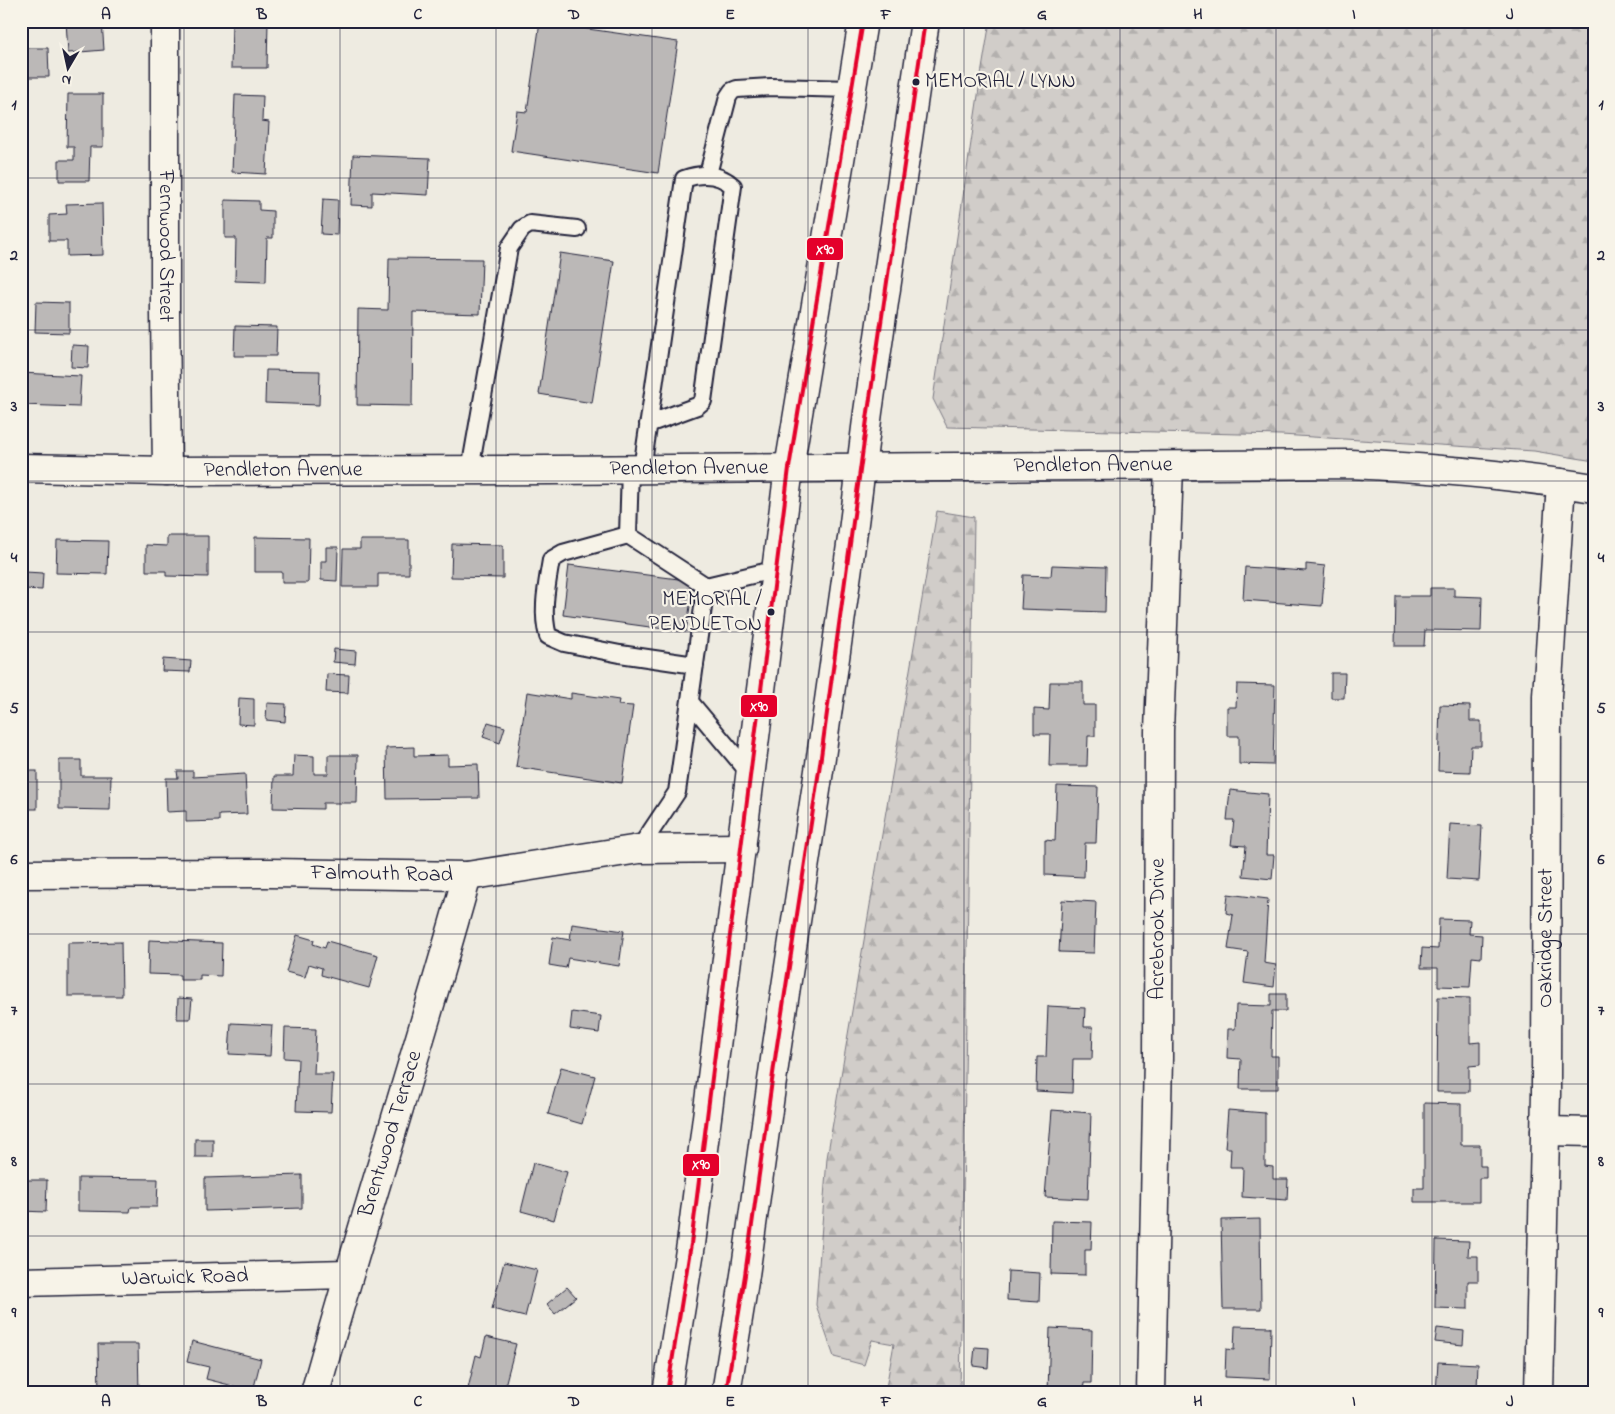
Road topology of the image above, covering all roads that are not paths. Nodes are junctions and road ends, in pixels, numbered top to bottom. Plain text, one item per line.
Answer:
1 (165, 21) edge
2 (863, 21) edge
3 (925, 21) edge
4 (852, 89) junction
5 (708, 174) junction
6 (577, 229) dead end
7 (648, 424) junction
8 (1169, 467) junction
9 (21, 468) edge
10 (789, 468) junction
11 (861, 468) junction
12 (636, 469) junction
13 (470, 470) junction
14 (167, 471) junction
15 (1561, 483) junction
16 (1594, 488) edge
17 (628, 535) junction
18 (777, 569) junction
19 (706, 586) junction
20 (695, 665) junction
21 (690, 702) junction
22 (751, 775) junction
23 (742, 848) junction
24 (639, 849) junction
25 (21, 874) edge
26 (467, 876) junction
27 (1545, 1131) junction
28 (1594, 1132) edge
29 (348, 1274) junction
30 (21, 1282) edge
31 (315, 1393) edge
32 (667, 1393) edge
33 (726, 1393) edge
34 (1151, 1393) edge
35 (1538, 1393) edge

1 - 14 street, Fernwood Street
2 - 4 street
3 - 11 street
4 - 5 lane
4 - 10 street
5 - 7 lane
5 - 7 lane
6 - 13 lane
7 - 12 lane
8 - 11 street, Pendleton Avenue
8 - 15 street, Pendleton Avenue
8 - 34 street, Acrebrook Drive
9 - 14 street, Pendleton Avenue
10 - 11 street, Pendleton Avenue
10 - 12 street, Pendleton Avenue
10 - 18 street
11 - 33 street
12 - 13 street, Pendleton Avenue
12 - 17 lane
13 - 14 street, Pendleton Avenue
15 - 16 street, Pendleton Avenue
15 - 27 street, Oakridge Street
17 - 19 lane
17 - 20 lane
18 - 19 lane
18 - 22 street
19 - 20 lane
20 - 21 lane
21 - 22 lane
21 - 24 lane
22 - 23 street
23 - 24 street, Falmouth Road
23 - 32 street
24 - 26 street, Falmouth Road
25 - 26 street, Falmouth Road
26 - 29 street, Brentwood Terrace
27 - 28 street
27 - 35 street, Oakridge Street
29 - 30 street, Warwick Road
29 - 31 street, Brentwood Terrace

